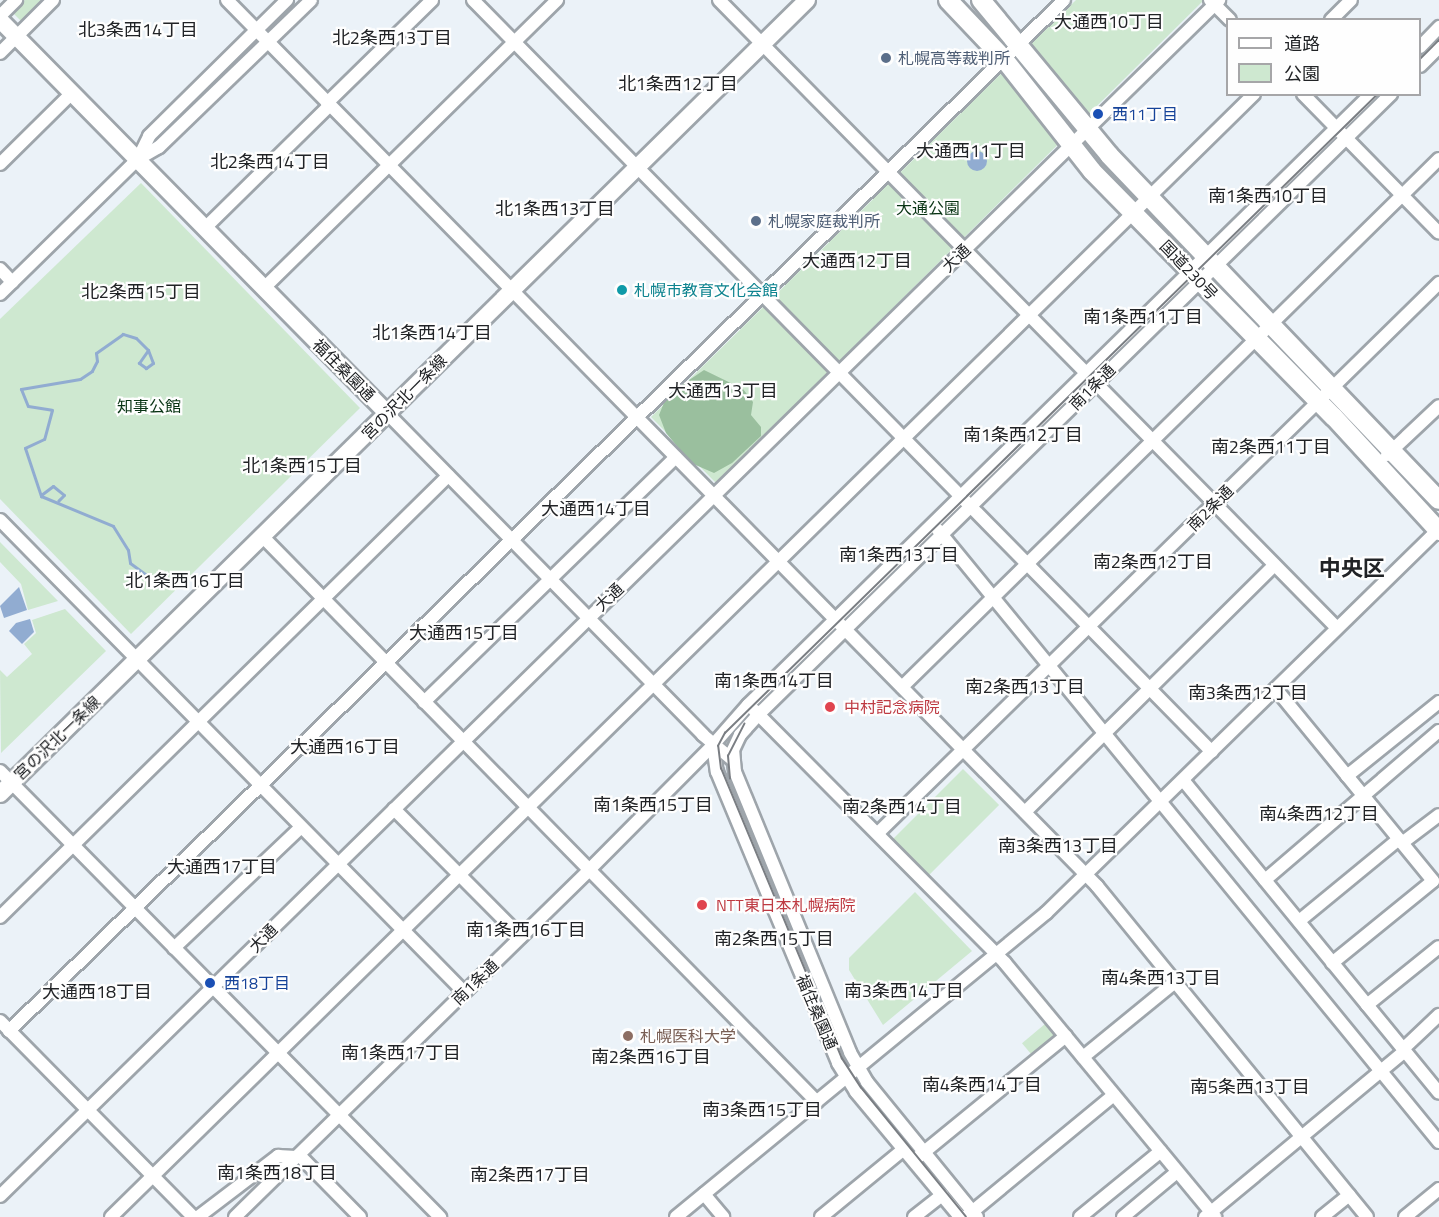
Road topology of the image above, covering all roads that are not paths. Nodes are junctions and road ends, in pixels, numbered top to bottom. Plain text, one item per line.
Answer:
1 (16, 0) edge
2 (53, 0) edge
3 (227, 0) edge
4 (287, 0) edge
5 (311, 0) edge
6 (432, 0) edge
7 (473, 0) edge
8 (556, 0) edge
9 (718, 0) edge
10 (807, 0) edge
11 (948, 0) edge
12 (981, 0) edge
13 (1064, 0) edge
14 (1351, 0) edge
15 (1215, 2) edge
16 (0, 18) edge
17 (1228, 18) edge
18 (1333, 18) edge
19 (1439, 27) edge
20 (256, 30) junction
21 (16, 36) junction
22 (514, 42) junction
23 (268, 43) junction
24 (1019, 43) junction
25 (762, 44) junction
26 (1421, 44) edge
27 (1439, 47) edge
28 (0, 52) edge
29 (1004, 59) junction
30 (1421, 64) edge
31 (72, 93) junction
32 (1252, 96) edge
33 (1305, 96) edge
34 (1369, 96) edge
35 (1389, 96) edge
36 (329, 104) junction
37 (1336, 128) junction
38 (1086, 130) junction
39 (1346, 139) junction
40 (1071, 146) junction
41 (138, 159) junction
42 (1439, 159) edge
43 (0, 164) edge
44 (389, 165) junction
45 (637, 167) junction
46 (888, 172) junction
47 (1402, 195) junction
48 (1149, 196) junction
49 (1133, 213) junction
50 (205, 228) junction
51 (1439, 233) edge
52 (964, 250) junction
53 (1211, 260) junction
54 (0, 269) edge
55 (1195, 276) junction
56 (12, 282) junction
57 (1439, 283) edge
58 (264, 288) junction
59 (512, 290) junction
60 (0, 294) edge
61 (763, 296) junction
62 (1029, 315) junction
63 (1272, 323) junction
64 (1256, 339) junction
65 (839, 373) junction
66 (1086, 374) junction
67 (1096, 384) junction
68 (1333, 387) junction
69 (1317, 403) junction
70 (1439, 406) edge
71 (387, 413) junction
72 (636, 417) junction
73 (904, 438) junction
74 (1152, 441) junction
75 (1394, 450) junction
76 (676, 457) junction
77 (1377, 464) junction
78 (448, 476) junction
79 (714, 496) junction
80 (961, 497) junction
81 (1439, 500) edge
82 (1213, 503) junction
83 (970, 506) junction
84 (0, 520) edge
85 (932, 524) junction
86 (1439, 530) edge
87 (942, 535) junction
88 (263, 537) junction
89 (510, 538) junction
90 (778, 561) junction
91 (1027, 564) junction
92 (1275, 565) junction
93 (550, 580) junction
94 (993, 597) junction
95 (323, 599) junction
96 (587, 618) junction
97 (836, 619) junction
98 (1089, 627) junction
99 (1337, 628) junction
100 (846, 630) junction
101 (138, 660) junction
102 (385, 662) junction
103 (1049, 666) junction
104 (653, 684) junction
105 (902, 687) junction
106 (1150, 689) junction
107 (1276, 689) junction
108 (424, 702) junction
109 (1439, 702) edge
110 (748, 705) junction
111 (758, 715) junction
112 (198, 722) junction
113 (1439, 730) edge
114 (1105, 734) junction
115 (463, 741) junction
116 (736, 742) junction
117 (713, 745) junction
118 (963, 749) junction
119 (1212, 752) junction
120 (732, 759) junction
121 (1347, 776) junction
122 (1183, 780) junction
123 (4, 782) edge
124 (260, 785) junction
125 (1364, 796) junction
126 (1161, 802) junction
127 (528, 807) junction
128 (394, 809) junction
129 (1025, 812) junction
130 (1439, 815) edge
131 (301, 826) junction
132 (878, 833) junction
133 (1401, 841) junction
134 (73, 845) junction
135 (338, 864) junction
136 (589, 870) junction
137 (459, 874) junction
138 (1086, 874) junction
139 (1265, 880) junction
140 (134, 908) junction
141 (0, 917) edge
142 (1299, 921) junction
143 (403, 930) junction
144 (521, 937) junction
145 (1439, 947) edge
146 (174, 948) junction
147 (997, 954) junction
148 (1332, 963) junction
149 (1175, 982) junction
150 (212, 987) junction
151 (464, 992) junction
152 (1367, 1005) junction
153 (1439, 1015) edge
154 (0, 1021) edge
155 (9, 1030) junction
156 (1066, 1036) junction
157 (1404, 1050) junction
158 (277, 1053) junction
159 (1083, 1057) junction
160 (859, 1067) junction
161 (1382, 1072) junction
162 (846, 1077) junction
163 (1437, 1088) edge
164 (1114, 1095) junction
165 (817, 1102) junction
166 (87, 1110) junction
167 (339, 1115) junction
168 (1303, 1138) junction
169 (1439, 1142) edge
170 (904, 1149) junction
171 (1161, 1151) junction
172 (297, 1156) junction
173 (918, 1157) junction
174 (1178, 1172) junction
175 (152, 1176) junction
176 (1439, 1190) edge
177 (704, 1194) junction
178 (942, 1195) junction
179 (1349, 1195) junction
180 (0, 1196) edge
181 (972, 1215) edge
182 (1210, 1215) edge
183 (191, 1216) edge
184 (111, 1217) edge
185 (235, 1217) edge
186 (360, 1217) edge
187 (440, 1217) edge
188 (676, 1217) edge
189 (723, 1217) edge
190 (821, 1217) edge
191 (914, 1217) edge
192 (960, 1217) edge
193 (1080, 1217) edge
194 (1123, 1217) edge
195 (1322, 1217) edge
196 (1368, 1217) edge
197 (1406, 1217) edge

1 - 16 street
2 - 21 street
3 - 20 street
4 - 20 street
5 - 23 street
6 - 36 street
7 - 22 street
8 - 22 street
9 - 25 street
10 - 25 main road, 宮の沢北一条線
11 - 29 highway, 国道230号
12 - 24 highway, 国道230号
13 - 24 street
14 - 18 street
15 - 17 street
15 - 38 street, 大通
16 - 21 main road, 福住桑園通
19 - 26 street
20 - 23 street
20 - 41 street
21 - 28 street
21 - 31 main road, 福住桑園通
22 - 44 street
22 - 45 street
23 - 36 street
23 - 41 street
24 - 29 street
24 - 38 highway, 国道230号
25 - 45 main road, 宮の沢北一条線
25 - 46 street
27 - 30 street
29 - 40 highway, 国道230号
29 - 46 street
31 - 41 main road, 福住桑園通
31 - 43 street
32 - 48 street
33 - 37 street
34 - 37 street, 南1条通
35 - 39 street, 南1条通
36 - 44 street
36 - 50 street
37 - 39 street
37 - 53 street, 南1条通
38 - 40 street, 大通
38 - 48 highway, 国道230号
39 - 47 street
39 - 53 street, 南1条通
40 - 49 highway, 国道230号
40 - 52 street, 大通
41 - 50 main road, 福住桑園通
41 - 56 street
42 - 47 street
44 - 58 street
44 - 59 street
45 - 59 main road, 宮の沢北一条線
45 - 61 street
46 - 52 street
46 - 61 street
47 - 51 street
47 - 63 street
48 - 49 street
48 - 53 highway, 国道230号
49 - 55 highway, 国道230号
49 - 62 street
50 - 58 main road, 福住桑園通
52 - 62 street
52 - 65 street, 大通
53 - 55 street, 南1条通
53 - 63 highway, 国道230号
54 - 56 street
55 - 64 highway, 国道230号
55 - 66 street, 南1条通
55 - 67 street, 南1条通
56 - 60 street
57 - 68 street, 南2条通
58 - 71 main road, 福住桑園通
59 - 71 main road, 宮の沢北一条線
59 - 72 street
61 - 65 street
61 - 72 street
62 - 66 street
62 - 73 street
63 - 64 street
63 - 68 highway, 国道230号
64 - 69 highway, 国道230号
64 - 74 street
65 - 73 street
65 - 79 street, 大通
66 - 67 street
66 - 80 street, 南1条通
67 - 74 street
67 - 83 street, 南1条通
68 - 69 street, 南2条通
68 - 75 highway, 国道230号
69 - 77 highway, 国道230号
69 - 82 street, 南2条通
70 - 75 street
71 - 78 street, 福住桑園通
71 - 88 main road, 宮の沢北一条線
72 - 76 street
72 - 89 street
73 - 80 street
73 - 90 street
74 - 82 street
74 - 91 street
75 - 77 street
75 - 81 highway, 国道230号
76 - 79 street
76 - 93 street
77 - 86 highway, 国道230号
78 - 89 street, 福住桑園通
78 - 95 street
79 - 90 street
79 - 96 street, 大通
80 - 83 street
80 - 85 street, 南1条通
82 - 92 street
82 - 98 street, 南2条通
83 - 87 street, 南1条通
83 - 91 street
84 - 101 street
85 - 87 street
85 - 97 street, 南1条通
86 - 99 street
87 - 94 street
87 - 100 street, 南1条通
88 - 95 street
88 - 101 main road, 宮の沢北一条線
89 - 93 street, 福住桑園通
89 - 102 street
90 - 97 street
90 - 104 street
91 - 94 street
91 - 98 street
92 - 99 street
92 - 106 street
93 - 96 street, 福住桑園通
93 - 108 street
94 - 103 street
94 - 105 street
95 - 102 street
95 - 112 street
96 - 104 street, 福住桑園通
96 - 115 street, 大通
97 - 100 street
97 - 110 street, 南1条通
98 - 103 street, 南2条通
98 - 106 street
99 - 107 street
100 - 105 street
100 - 111 street, 南1条通
101 - 112 street
101 - 123 main road, 宮の沢北一条線
102 - 108 street
102 - 124 street
103 - 114 street
103 - 118 street, 南2条通
104 - 117 street, 福住桑園通
104 - 127 street
105 - 118 street
106 - 114 street
106 - 119 street
107 - 119 street
107 - 121 street
108 - 115 street
109 - 121 street
110 - 111 street
110 - 117 street, 南1条通
111 - 116 street, 南1条通
111 - 132 street
112 - 124 street
112 - 134 street
113 - 125 street
114 - 126 street
114 - 129 street
115 - 127 street
115 - 128 street, 大通
116 - 117 street
116 - 120 street
117 - 120 street, 福住桑園通
117 - 136 street, 南1条通
117 - 162 street, 福住桑園通
118 - 129 street
118 - 132 street, 南2条通
119 - 122 street
120 - 160 street, 福住桑園通
121 - 125 street
122 - 126 street
122 - 139 street
123 - 134 street
124 - 131 street
124 - 140 street
125 - 133 street
125 - 139 street
126 - 138 street
126 - 161 street
127 - 136 street
127 - 137 street
128 - 135 street, 大通
128 - 137 street
129 - 138 street
130 - 133 street
131 - 135 street
131 - 146 street
132 - 147 street
133 - 142 street
133 - 148 street
134 - 140 street
134 - 141 street
135 - 143 street
135 - 150 street, 大通
136 - 144 street, 南1条通
136 - 165 street
137 - 143 street
137 - 144 street
138 - 147 street
138 - 149 street
139 - 142 street
140 - 146 street
140 - 155 street
142 - 148 street
143 - 151 street
143 - 158 street
144 - 151 street, 南1条通
145 - 152 street
146 - 150 street
147 - 156 street
147 - 160 street
148 - 152 street
149 - 159 street
149 - 168 street
150 - 158 street
150 - 166 street, 大通
151 - 167 street, 南1条通
152 - 157 street
153 - 157 street
154 - 155 street
155 - 166 street
156 - 159 street
156 - 173 street
157 - 161 street
157 - 163 street
158 - 167 street
158 - 175 street
159 - 164 street
160 - 162 street
160 - 173 street, 福住桑園通
161 - 168 street
161 - 169 street
162 - 165 street
162 - 170 street, 福住桑園通
164 - 171 street
164 - 181 street
165 - 177 street
166 - 175 street
166 - 180 street, 大通
167 - 172 street, 南1条通
167 - 187 street
168 - 179 street
168 - 182 street
170 - 173 street, 福住桑園通
170 - 190 street
171 - 174 street
171 - 193 street
172 - 183 street
172 - 185 street, 南1条通
172 - 186 street
173 - 178 street, 福住桑園通
173 - 181 street, 福住桑園通
174 - 182 street
174 - 194 street
175 - 183 street
175 - 184 street
176 - 197 street
177 - 188 street
177 - 189 street
178 - 191 street
178 - 192 street, 福住桑園通
179 - 195 street
179 - 196 street

